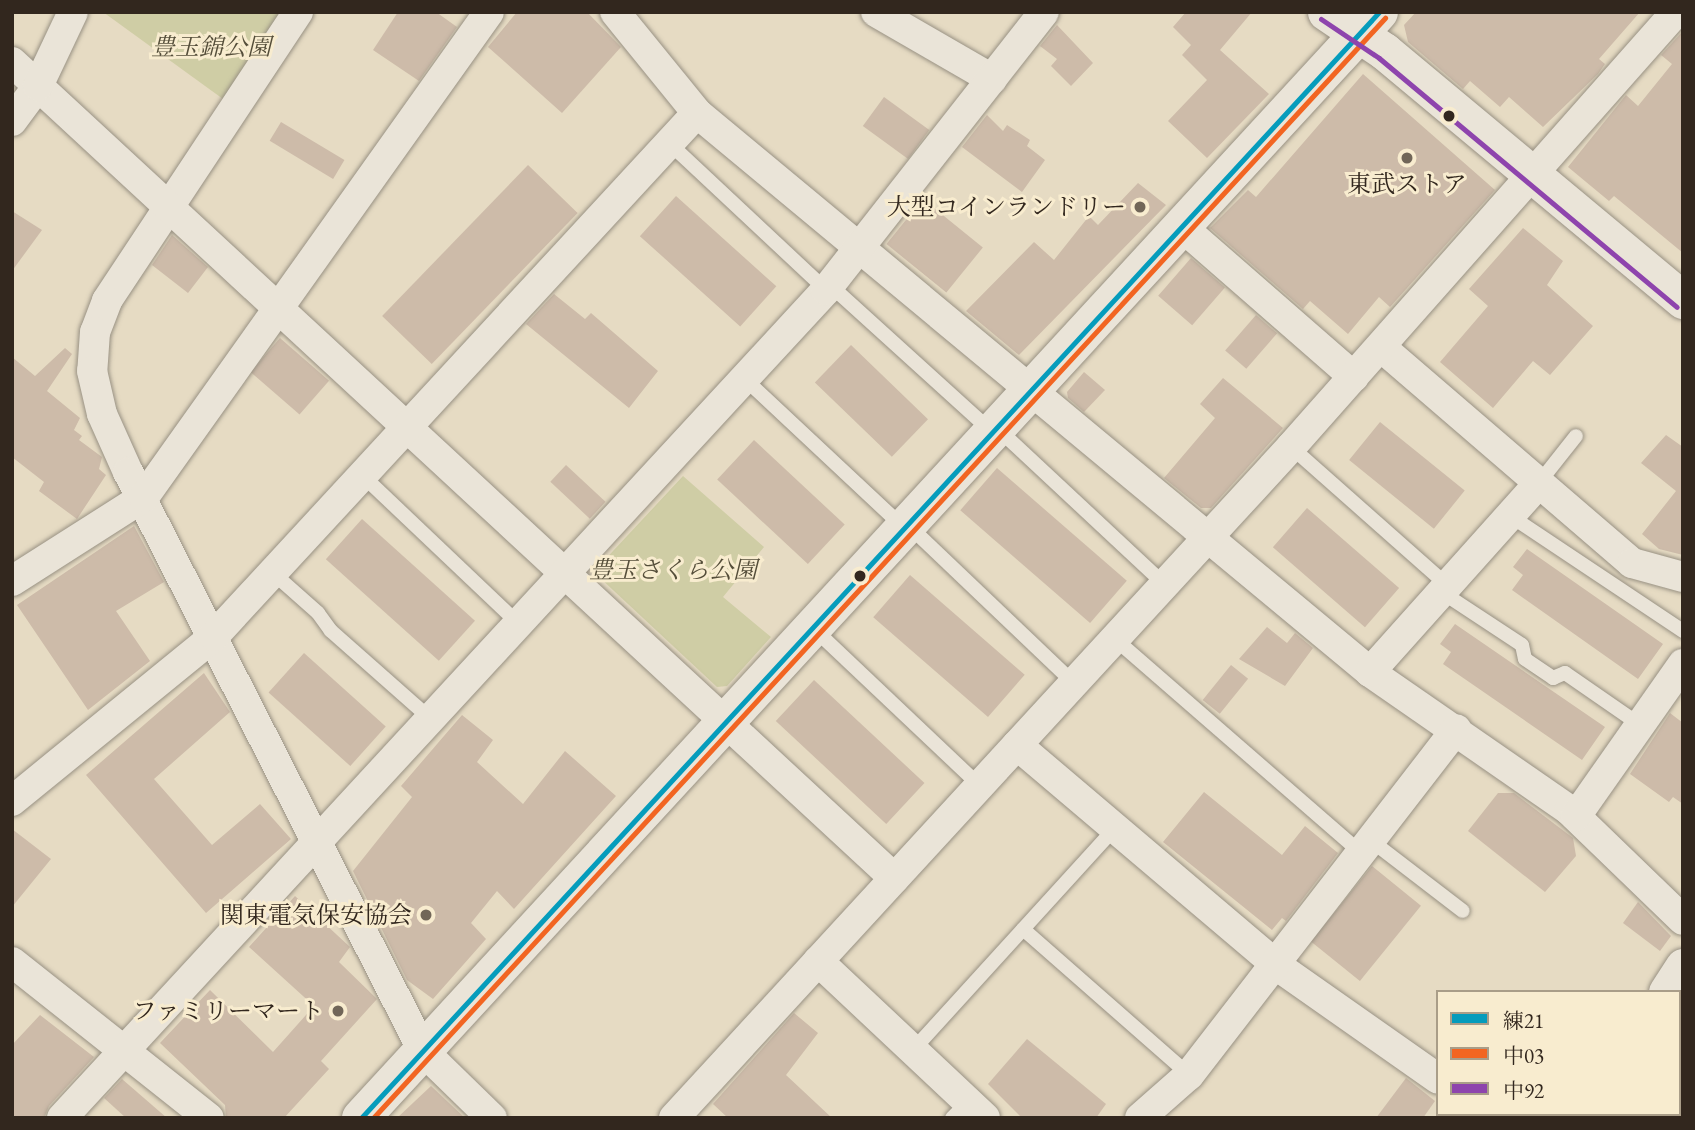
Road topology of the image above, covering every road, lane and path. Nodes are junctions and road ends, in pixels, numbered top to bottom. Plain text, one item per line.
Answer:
1 (73, 12) edge
2 (298, 12) edge
3 (489, 12) edge
4 (615, 12) edge
5 (876, 12) edge
6 (1044, 12) edge
7 (1326, 12) edge
8 (1676, 12) edge
9 (1369, 23) edge
10 (12, 62) edge
11 (992, 79) junction
12 (38, 86) junction
13 (696, 113) junction
14 (12, 121) edge
15 (669, 143) junction
16 (1533, 175) junction
17 (168, 206) junction
18 (1182, 227) junction
19 (860, 250) junction
20 (828, 288) junction
21 (1683, 300) edge
22 (278, 307) junction
23 (1381, 347) junction
24 (1354, 377) junction
25 (746, 380) junction
26 (1029, 390) junction
27 (407, 427) junction
28 (993, 429) junction
29 (1576, 436) dead end
30 (1291, 447) junction
31 (363, 476) junction
32 (1538, 484) junction
33 (144, 497) junction
34 (1509, 515) junction
35 (906, 526) junction
36 (1209, 536) junction
37 (273, 573) junction
38 (567, 574) junction
39 (1683, 577) edge
40 (12, 581) edge
41 (1164, 584) junction
42 (1443, 587) junction
43 (520, 625) junction
44 (812, 628) junction
45 (1683, 631) edge
46 (214, 636) junction
47 (1115, 639) junction
48 (1683, 664) edge
49 (1370, 672) junction
50 (1074, 683) junction
51 (432, 720) junction
52 (725, 720) junction
53 (1640, 725) junction
54 (1457, 729) junction
55 (1017, 745) junction
56 (979, 785) junction
57 (12, 801) edge
58 (1576, 816) junction
59 (1114, 829) junction
60 (317, 838) junction
61 (1364, 845) junction
62 (894, 878) junction
63 (1463, 911) dead end
64 (1683, 920) edge
65 (1023, 929) junction
66 (818, 961) junction
67 (12, 962) edge
68 (1276, 965) junction
69 (1683, 967) edge
70 (1668, 990) edge
71 (125, 1050) junction
72 (913, 1050) junction
73 (423, 1051) junction
74 (1189, 1075) junction
75 (1436, 1078) edge
76 (969, 1112) edge
77 (62, 1118) edge
78 (209, 1118) edge
79 (361, 1118) edge
80 (492, 1118) edge
81 (674, 1118) edge
82 (1140, 1118) edge

1 - 12 street
2 - 17 street
3 - 22 street
4 - 13 street
5 - 11 street
6 - 11 street
7 - 9 street
8 - 16 street
9 - 16 street
9 - 18 main road
10 - 12 street
11 - 19 street
12 - 14 street
12 - 17 street
13 - 15 street
13 - 19 street
15 - 20 lane
15 - 27 street
16 - 21 street
16 - 23 street
17 - 22 street
17 - 33 street
18 - 24 street
18 - 26 main road
19 - 20 street
19 - 26 street
20 - 25 street
20 - 28 lane
22 - 27 street
22 - 33 street
23 - 24 street
23 - 32 street
24 - 30 street
25 - 35 lane
25 - 38 street
26 - 28 main road
26 - 36 street
27 - 31 street
27 - 38 street
28 - 35 main road
28 - 41 lane
29 - 32 lane
30 - 36 street
30 - 42 lane
31 - 37 street
31 - 43 lane
32 - 34 street
32 - 39 street
33 - 40 street
33 - 46 street
34 - 42 street
34 - 45 lane
35 - 44 main road
35 - 50 lane
36 - 41 street
36 - 49 street
37 - 46 street
37 - 51 lane
38 - 43 street
38 - 52 street
41 - 47 street
42 - 49 street
42 - 53 lane
43 - 51 street
44 - 52 main road
44 - 56 lane
46 - 57 street
46 - 60 street
47 - 50 street
47 - 61 lane
48 - 53 street
49 - 54 street
50 - 55 street
51 - 60 street
52 - 62 street
52 - 73 main road
53 - 58 street
54 - 58 street
54 - 61 street
55 - 56 street
55 - 59 street
56 - 62 street
58 - 64 street
59 - 65 lane
59 - 68 street
60 - 71 street
60 - 73 street
61 - 63 lane
61 - 68 street
62 - 66 street
65 - 72 lane
65 - 74 lane
66 - 72 street
66 - 81 street
67 - 71 street
68 - 74 street
68 - 75 street
69 - 70 street
71 - 77 street
71 - 78 street
72 - 76 street
73 - 79 main road
73 - 80 street
74 - 82 street

